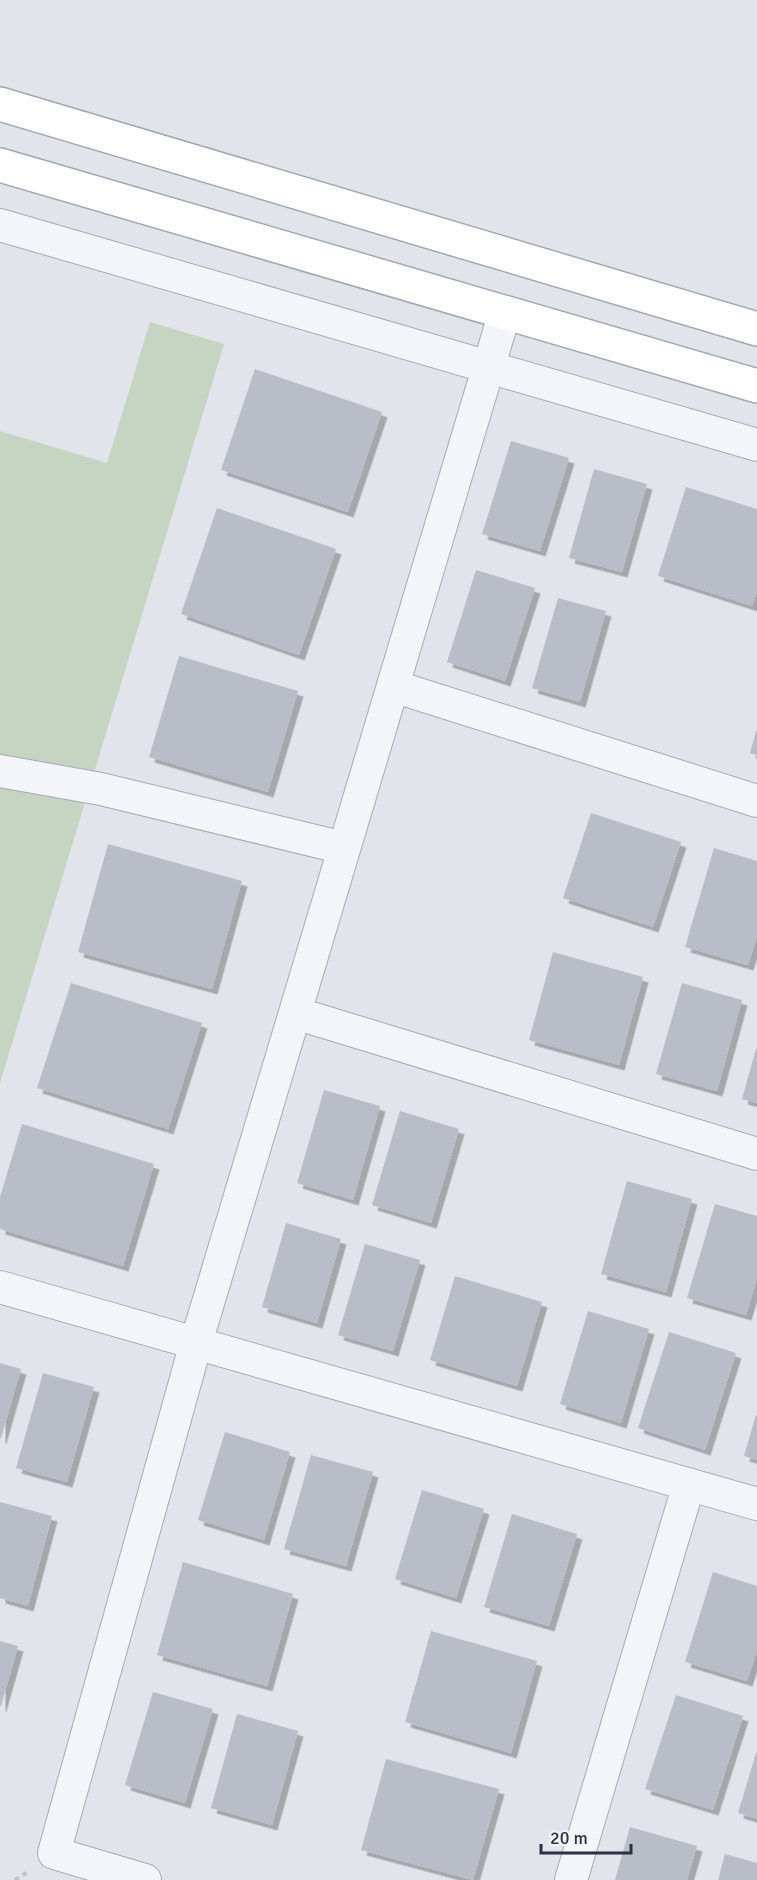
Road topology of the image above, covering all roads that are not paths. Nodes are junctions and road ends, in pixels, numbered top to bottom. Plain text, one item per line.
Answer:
1 (0, 104) edge
2 (0, 165) edge
3 (0, 225) edge
4 (505, 312) junction
5 (757, 329) edge
6 (489, 366) junction
7 (757, 386) edge
8 (757, 445) edge
9 (393, 686) junction
10 (0, 771) edge
11 (757, 801) edge
12 (344, 848) junction
13 (295, 1013) junction
14 (757, 1154) edge
15 (0, 1287) edge
16 (196, 1343) junction
17 (688, 1484) junction
18 (757, 1504) edge
19 (145, 1880) edge
20 (571, 1880) edge

1 - 5 main road
2 - 4 main road
3 - 6 street
4 - 6 street
4 - 7 main road
6 - 8 street
6 - 9 street
9 - 11 street
9 - 12 street
10 - 12 street
12 - 13 street
13 - 14 street
13 - 16 street
15 - 16 street
16 - 17 street
16 - 19 street
17 - 18 street
17 - 20 street

